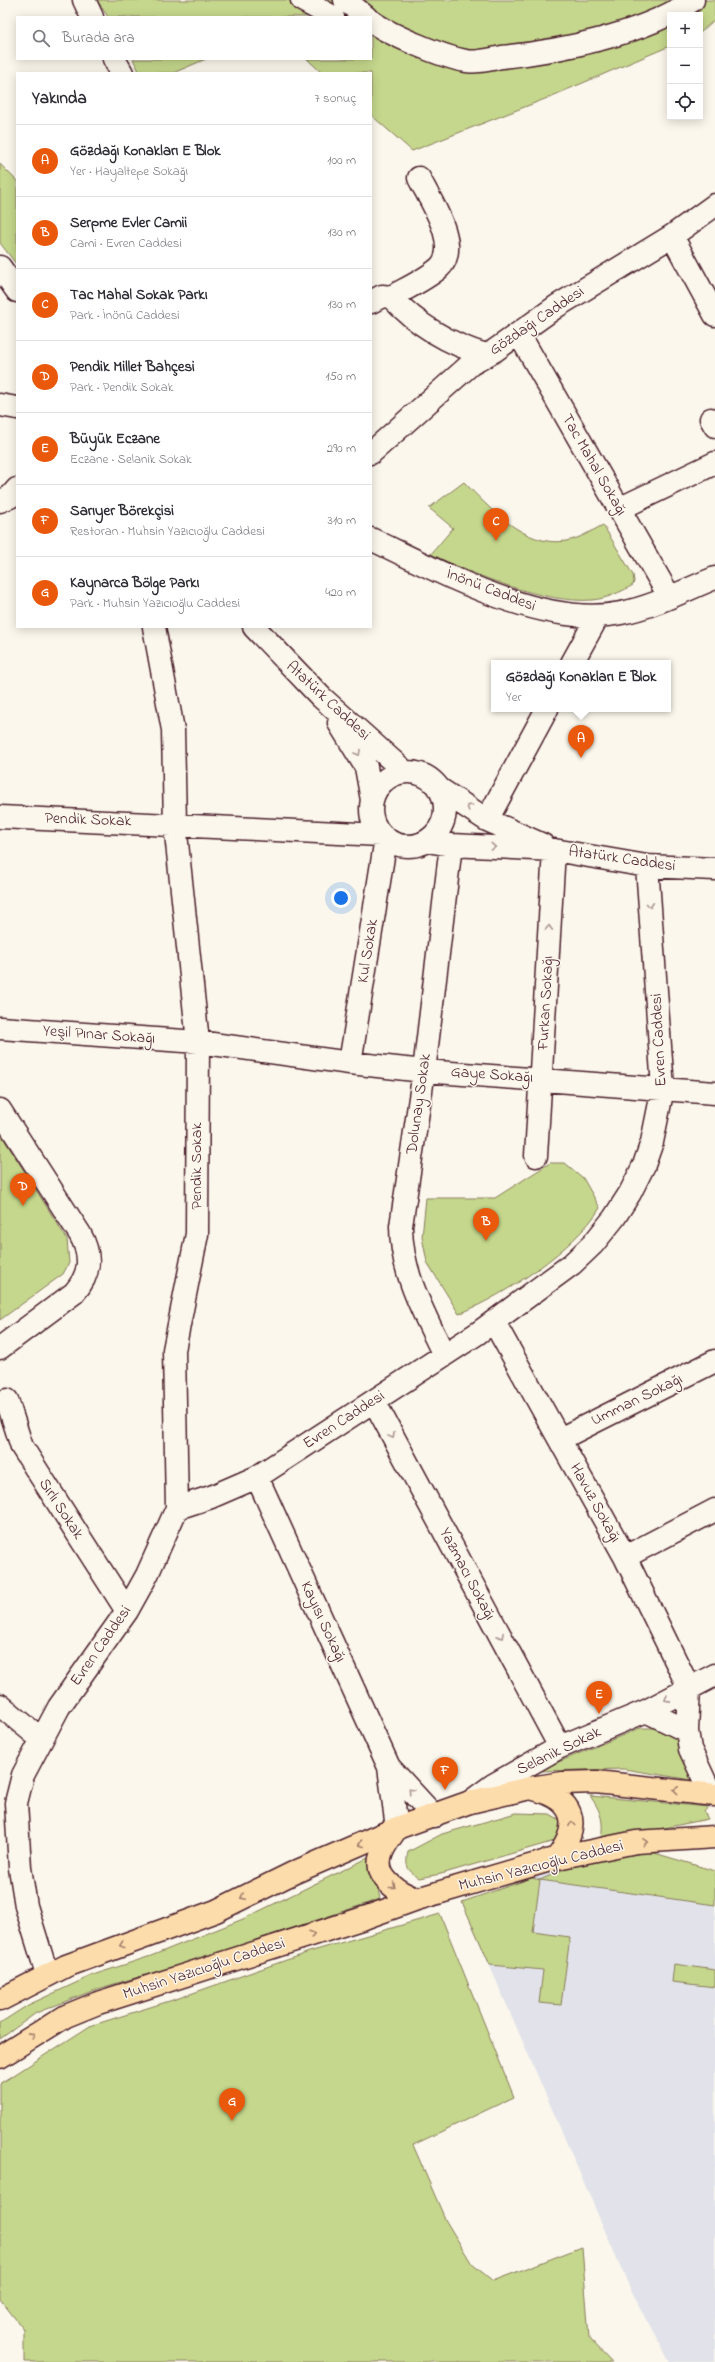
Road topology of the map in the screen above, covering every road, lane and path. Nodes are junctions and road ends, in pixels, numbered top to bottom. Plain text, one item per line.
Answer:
1 (84, 0) edge
2 (302, 0) edge
3 (345, 0) edge
4 (693, 0) edge
5 (92, 16) edge
6 (331, 16) edge
7 (365, 16) edge
8 (372, 22) edge
9 (372, 35) edge
10 (423, 46) junction
11 (115, 60) edge
12 (121, 72) edge
13 (419, 178) dead end
14 (715, 206) edge
15 (672, 236) junction
16 (381, 299) edge
17 (715, 315) edge
18 (519, 334) junction
19 (486, 355) junction
20 (0, 405) edge
21 (16, 408) edge
22 (372, 452) edge
23 (715, 463) edge
24 (16, 489) edge
25 (0, 501) edge
26 (619, 509) junction
27 (372, 532) edge
28 (379, 542) edge
29 (715, 578) edge
30 (669, 596) junction
31 (598, 616) junction
32 (154, 628) edge
33 (255, 628) edge
34 (574, 660) edge
35 (321, 697) junction
36 (545, 712) edge
37 (405, 772) junction
38 (438, 788) junction
39 (371, 806) junction
40 (0, 817) edge
41 (487, 820) junction
42 (175, 824) junction
43 (311, 830) junction
44 (384, 837) junction
45 (427, 841) junction
46 (451, 845) junction
47 (554, 850) junction
48 (647, 866) junction
49 (715, 869) edge
50 (0, 1028) edge
51 (198, 1042) junction
52 (350, 1063) junction
53 (424, 1071) junction
54 (542, 1079) junction
55 (663, 1088) junction
56 (715, 1093) edge
57 (0, 1110) edge
58 (536, 1156) dead end
59 (494, 1322) junction
60 (0, 1348) edge
61 (444, 1355) junction
62 (715, 1361) edge
63 (7, 1400) dead end
64 (374, 1401) junction
65 (560, 1439) junction
66 (257, 1477) junction
67 (177, 1508) junction
68 (715, 1510) edge
69 (625, 1557) junction
70 (127, 1611) junction
71 (715, 1674) edge
72 (689, 1688) junction
73 (0, 1705) edge
74 (646, 1711) junction
75 (687, 1731) junction
76 (41, 1739) junction
77 (560, 1746) junction
78 (389, 1767) junction
79 (530, 1788) junction
80 (713, 1794) edge
81 (470, 1802) junction
82 (434, 1816) junction
83 (397, 1828) junction
84 (715, 1837) edge
85 (688, 1840) junction
86 (715, 1846) edge
87 (557, 1858) junction
88 (417, 1899) junction
89 (47, 1974) junction
90 (0, 2000) edge
91 (0, 2057) edge

1 - 5 street
2 - 6 street
3 - 7 street
4 - 10 street
8 - 10 street
9 - 10 street
11 - 12 street
13 - 16 street
14 - 15 street, Gözdağı Caddesi
15 - 17 street
15 - 18 street, Gözdağı Caddesi
16 - 19 street
18 - 19 street, Gözdağı Caddesi
18 - 26 street, Tac Mahal Sokağı
19 - 22 street, Gözdağı Caddesi
20 - 21 street
23 - 26 street
24 - 25 street
26 - 30 street, Tac Mahal Sokağı
27 - 28 street
28 - 31 street, İnönü Caddesi
29 - 30 street, İnönü Caddesi
30 - 31 street, İnönü Caddesi
31 - 34 street
32 - 42 street
33 - 35 street, Atatürk Caddesi
35 - 37 street, Atatürk Caddesi
35 -> 39 street
36 - 41 street
37 - 38 street
37 - 39 street
41 -> 38 street, Atatürk Caddesi
38 - 45 street
39 - 43 street, Pendik Sokak
39 - 44 street
40 - 42 street, Pendik Sokak
41 - 47 street, Atatürk Caddesi
42 - 43 street, Pendik Sokak
42 - 51 street, Pendik Sokak
43 - 44 street, Pendik Sokak
44 - 45 street
44 - 52 street, Kul Sokak
45 - 46 street, Atatürk Caddesi
46 -> 47 street, Atatürk Caddesi
46 - 53 street, Dolunay Sokak
47 - 48 street, Atatürk Caddesi
54 -> 47 street, Furkan Sokağı
48 - 49 street, Atatürk Caddesi
48 -> 55 street, Evren Caddesi
50 - 51 street, Yeşil Pınar Sokağı
51 - 52 street, Gaye Sokağı
51 - 67 street, Pendik Sokak
52 - 53 street, Gaye Sokağı
53 - 54 street, Gaye Sokağı
53 - 61 street, Dolunay Sokak
54 - 55 street, Gaye Sokağı
54 - 58 street, Furkan Sokağı
55 - 56 street, Gaye Sokağı
55 - 59 street, Evren Caddesi
57 - 60 street
59 - 61 street, Evren Caddesi
59 - 65 street, Havuz Sokağı
61 - 64 street, Evren Caddesi
62 - 65 street, Umman Sokağı
63 - 70 street, Sırlı Sokak
64 - 66 street, Evren Caddesi
64 -> 77 street, Yazmacı Sokağı
65 - 69 street, Havuz Sokağı
66 - 67 street, Evren Caddesi
66 - 78 street, Kayısı Sokağı
67 - 70 street, Evren Caddesi
68 - 69 street
69 - 72 street, Havuz Sokağı
70 - 76 street, Evren Caddesi
71 - 72 street, Selanik Sokak
72 -> 74 street, Selanik Sokak
72 - 75 street
73 - 76 street
74 - 75 street
74 - 77 street, Selanik Sokak
75 - 80 street
76 - 89 street, Evren Caddesi
77 - 81 street, Selanik Sokak
82 -> 78 street
78 - 83 street
80 -> 79 main road
79 - 81 main road
87 -> 79 main road
81 - 82 main road
82 - 83 main road
83 -> 88 main road
83 -> 89 main road
84 - 85 main road, Muhsin Yazıcıoğlu Caddesi
85 - 86 street
87 -> 85 main road, Muhsin Yazıcıoğlu Caddesi
87 - 88 main road, Muhsin Yazıcıoğlu Caddesi
91 -> 88 main road, Muhsin Yazıcıoğlu Caddesi
89 - 90 main road

